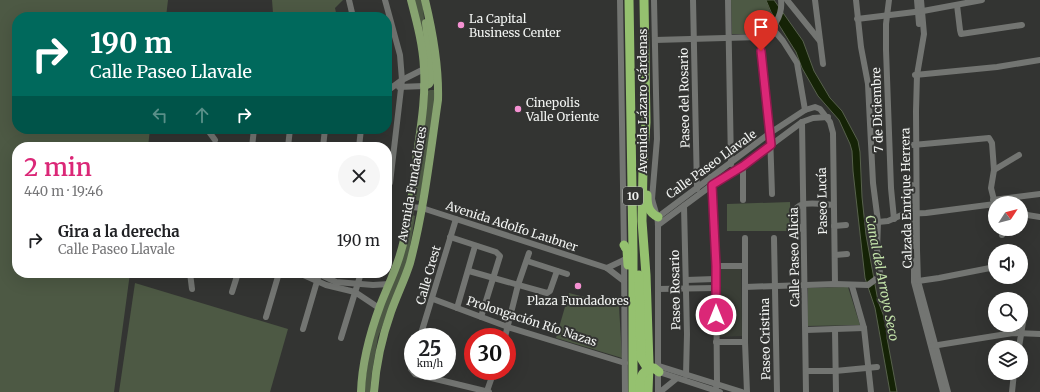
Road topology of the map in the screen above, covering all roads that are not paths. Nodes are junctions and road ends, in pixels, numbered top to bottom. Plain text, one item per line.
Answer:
1 (349, 0) edge
2 (385, 0) edge
3 (411, 0) edge
4 (425, 0) edge
5 (620, 0) edge
6 (629, 0) edge
7 (644, 0) edge
8 (654, 0) edge
9 (693, 0) edge
10 (728, 0) edge
11 (815, 0) edge
12 (856, 0) edge
13 (889, 0) edge
14 (917, 0) edge
15 (921, 0) edge
16 (979, 0) edge
17 (783, 1) edge
18 (957, 5) junction
19 (428, 11) junction
20 (920, 11) junction
21 (352, 12) edge
22 (388, 12) edge
23 (887, 16) junction
24 (857, 19) junction
25 (1022, 25) dead end
26 (392, 26) edge
27 (773, 27) junction
28 (760, 37) junction
29 (694, 39) junction
30 (729, 39) junction
31 (655, 40) junction
32 (821, 42) junction
33 (1040, 60) edge
34 (823, 64) dead end
35 (424, 69) junction
36 (915, 75) junction
37 (402, 83) junction
38 (424, 86) junction
39 (392, 88) edge
40 (805, 110) junction
41 (828, 117) junction
42 (802, 122) junction
43 (770, 133) junction
44 (211, 134) edge
45 (215, 140) dead end
46 (914, 144) junction
47 (771, 145) junction
48 (1019, 155) dead end
49 (731, 163) junction
50 (392, 166) edge
51 (743, 166) junction
52 (643, 168) junction
53 (994, 170) junction
54 (732, 172) junction
55 (711, 177) junction
56 (712, 185) junction
57 (697, 187) junction
58 (772, 194) dead end
59 (1040, 194) edge
60 (698, 196) junction
61 (993, 196) edge
62 (1028, 196) edge
63 (743, 200) dead end
64 (988, 203) edge
65 (804, 204) junction
66 (833, 205) junction
67 (684, 206) junction
68 (411, 207) junction
69 (422, 208) junction
70 (914, 213) junction
71 (1028, 215) edge
72 (1040, 217) edge
73 (456, 219) junction
74 (894, 219) junction
75 (658, 221) junction
76 (878, 222) junction
77 (846, 225) dead end
78 (834, 226) junction
79 (803, 230) junction
80 (450, 237) junction
81 (745, 238) dead end
82 (774, 238) dead end
83 (624, 245) junction
84 (476, 246) junction
85 (634, 252) junction
86 (530, 253) dead end
87 (847, 254) dead end
88 (835, 255) junction
89 (624, 260) junction
90 (527, 261) junction
91 (716, 266) junction
92 (745, 266) junction
93 (607, 268) junction
94 (988, 268) edge
95 (469, 271) junction
96 (557, 272) junction
97 (567, 274) dead end
98 (392, 276) edge
99 (191, 278) edge
100 (236, 278) edge
101 (278, 278) edge
102 (311, 278) edge
103 (318, 278) edge
104 (328, 278) edge
105 (359, 278) edge
106 (391, 278) edge
107 (879, 278) junction
108 (494, 279) junction
109 (715, 279) junction
110 (686, 280) junction
111 (318, 281) junction
112 (624, 281) junction
113 (918, 281) junction
114 (357, 284) junction
115 (389, 284) junction
116 (835, 284) junction
117 (518, 285) junction
118 (745, 286) junction
119 (776, 286) junction
120 (805, 286) junction
121 (852, 286) junction
122 (686, 288) junction
123 (716, 288) junction
124 (192, 289) dead end
125 (658, 289) junction
126 (232, 292) dead end
127 (355, 292) junction
128 (884, 295) dead end
129 (432, 299) junction
130 (379, 308) junction
131 (457, 308) junction
132 (266, 317) dead end
133 (481, 317) junction
134 (508, 327) junction
135 (423, 328) edge
136 (864, 328) junction
137 (303, 329) dead end
138 (806, 330) junction
139 (835, 330) junction
140 (1022, 332) junction
141 (1040, 334) edge
142 (341, 338) dead end
143 (634, 338) junction
144 (1020, 340) edge
145 (716, 342) junction
146 (745, 342) junction
147 (933, 346) junction
148 (641, 349) junction
149 (659, 352) junction
150 (625, 363) junction
151 (877, 367) dead end
152 (868, 368) junction
153 (657, 369) junction
154 (806, 371) junction
155 (835, 371) junction
156 (686, 375) junction
157 (676, 379) junction
158 (439, 380) edge
159 (491, 380) edge
160 (1013, 380) edge
161 (717, 384) junction
162 (718, 391) edge
163 (361, 392) edge
164 (374, 392) edge
165 (488, 392) edge
166 (625, 392) edge
167 (633, 392) edge
168 (640, 392) edge
169 (644, 392) edge
170 (648, 392) edge
171 (653, 392) edge
172 (659, 392) edge
173 (742, 392) edge
174 (747, 392) edge
175 (777, 392) edge
176 (806, 392) edge
177 (836, 392) edge
178 (871, 392) edge
179 (943, 392) edge
180 (948, 392) edge
181 (1012, 392) edge

1 - 21 street
2 - 22 street
3 - 35 main road, Avenida Fundadores
4 - 19 main road, Avenida Fundadores
5 - 83 street, Avenida Lázaro Cárdenas
6 - 85 highway, Avenida Lázaro Cárdenas / 10
7 - 52 highway, Avenida Lázaro Cárdenas / 10
8 - 31 street, Avenida Lázaro Cárdenas
9 - 29 street, Paseo del Rosario
10 - 30 street
11 - 32 street
12 - 24 street
13 - 23 street, 7 de Diciembre
14 - 20 street, Calzada Enrique Herrera
15 - 20 street, Calzada Enrique Herrera
16 - 18 street
17 - 27 street
17 - 32 street
18 - 20 street
18 - 25 street
19 - 38 main road
19 - 69 main road, Avenida Fundadores
20 - 23 street
20 - 36 street, Calzada Enrique Herrera
23 - 24 street
23 - 74 street, 7 de Diciembre
24 - 76 street
26 - 37 street
27 - 28 street
27 - 40 street
28 - 30 street
28 - 43 street
29 - 30 street
29 - 31 street
29 - 57 street, Paseo del Rosario
30 - 49 street
31 - 75 street, Avenida Lázaro Cárdenas
32 - 34 street
33 - 36 street
35 - 37 street
35 - 38 main road, Avenida Fundadores
36 - 46 street, Calzada Enrique Herrera
37 - 38 street
37 - 39 street
37 - 50 street
38 - 68 main road, Avenida Fundadores
40 - 41 street
40 - 43 street, Calle Paseo Llavale
41 - 42 street, Calle Paseo Llavale
41 - 66 street, Paseo Lucía
42 - 47 street, Calle Paseo Llavale
42 - 65 street, Calle Paseo Alicia
43 - 47 street
43 - 49 street, Calle Paseo Llavale
44 - 45 street
46 - 53 street
46 - 70 street, Calzada Enrique Herrera
47 - 51 street, Calle Paseo Llavale
47 - 58 street
48 - 53 street
49 - 54 street
49 - 55 street, Calle Paseo Llavale
51 - 54 street, Calle Paseo Llavale
51 - 63 street
52 - 75 highway
52 - 170 highway, Avenida Lázaro Cárdenas / 10
53 - 61 street
54 - 56 street, Calle Paseo Llavale
55 - 56 street
55 - 57 street, Calle Paseo Llavale
56 - 60 street, Calle Paseo Llavale
56 - 91 street
57 - 60 street, Paseo del Rosario
57 - 75 street, Calle Paseo Llavale
59 - 62 street
60 - 67 street, Calle Paseo Llavale
64 - 70 street
65 - 66 street
65 - 79 street, Calle Paseo Alicia
65 - 79 street
66 - 78 street, Paseo Lucía
67 - 75 street, Calle Paseo Llavale
67 - 110 street, Paseo Rosario
68 - 69 street, Avenida Adolfo Laubner
68 - 98 main road, Avenida Fundadores
69 - 73 street, Avenida Adolfo Laubner
69 - 164 main road, Avenida Fundadores
70 - 74 street
70 - 113 street, Calzada Enrique Herrera
70 - 147 street, Calzada Enrique Herrera
71 - 72 street
73 - 80 street, Calle Crest
73 - 93 street, Avenida Adolfo Laubner
74 - 76 street
75 - 125 street, Avenida Lázaro Cárdenas
76 - 107 street
77 - 78 street
78 - 88 street, Paseo Lucía
79 - 120 street, Calle Paseo Alicia
80 - 84 street
80 - 129 street, Calle Crest
81 - 92 street
82 - 119 street, Paseo Cristina
83 - 89 street, Avenida Lázaro Cárdenas
83 - 143 highway
84 - 95 street
84 - 108 street
85 - 143 highway, Avenida Lázaro Cárdenas / 10
85 - 148 highway
86 - 90 street
87 - 88 street
88 - 116 street, Paseo Lucía
89 - 93 street
89 - 112 street, Avenida Lázaro Cárdenas
90 - 96 street
90 - 117 street
91 - 92 street
91 - 109 street
92 - 118 street
93 - 112 street, Avenida Adolfo Laubner
94 - 113 street
95 - 108 street
95 - 131 street
96 - 97 street
96 - 117 street
99 - 124 street
100 - 126 street
101 - 132 street
102 - 111 street
103 - 111 street
104 - 114 street
105 - 114 street
106 - 115 main road, Avenida Fundadores
107 - 121 street
107 - 128 street
108 - 117 street
108 - 133 street
109 - 110 street
109 - 123 street
110 - 122 street, Paseo Rosario
111 - 127 street
111 - 137 street
112 - 150 street, Avenida Lázaro Cárdenas
113 - 147 street, Calzada Enrique Herrera
114 - 115 street
114 - 127 street
115 - 130 main road, Avenida Fundadores
116 - 120 street
116 - 121 street
117 - 134 street
118 - 119 street
118 - 146 street
119 - 120 street
119 - 175 street, Paseo Cristina
120 - 138 street, Calle Paseo Alicia
121 - 136 street
122 - 123 street
122 - 125 street
122 - 156 street, Paseo Rosario
123 - 145 street
125 - 149 street, Avenida Lázaro Cárdenas
127 - 130 street
127 - 142 street
129 - 131 street, Prolongación Río Nazas
129 - 135 street, Calle Crest
130 - 163 main road, Avenida Fundadores
131 - 133 street, Prolongación Río Nazas
133 - 134 street, Prolongación Río Nazas
134 - 150 street, Prolongación Río Nazas
136 - 139 street
136 - 152 street
138 - 139 street
138 - 154 street, Calle Paseo Alicia
139 - 155 street
140 - 141 street
140 - 144 street
140 - 147 street
143 - 167 highway, Avenida Lázaro Cárdenas / 10
145 - 146 street
145 - 161 street
146 - 174 street
147 - 179 street, Calzada Enrique Herrera
147 - 180 street, Calzada Enrique Herrera
148 - 149 street
148 - 153 highway
149 - 153 street, Avenida Lázaro Cárdenas
150 - 166 street, Avenida Lázaro Cárdenas
151 - 152 street
152 - 155 street
152 - 178 street
153 - 156 street
153 - 157 street
153 - 168 highway
153 - 172 street, Avenida Lázaro Cárdenas
154 - 155 street
154 - 176 street, Calle Paseo Alicia
155 - 177 street
156 - 161 street
157 - 162 street
157 - 172 street
158 - 165 street
159 - 165 street
160 - 181 street
161 - 162 street
161 - 173 street
169 - 171 street

